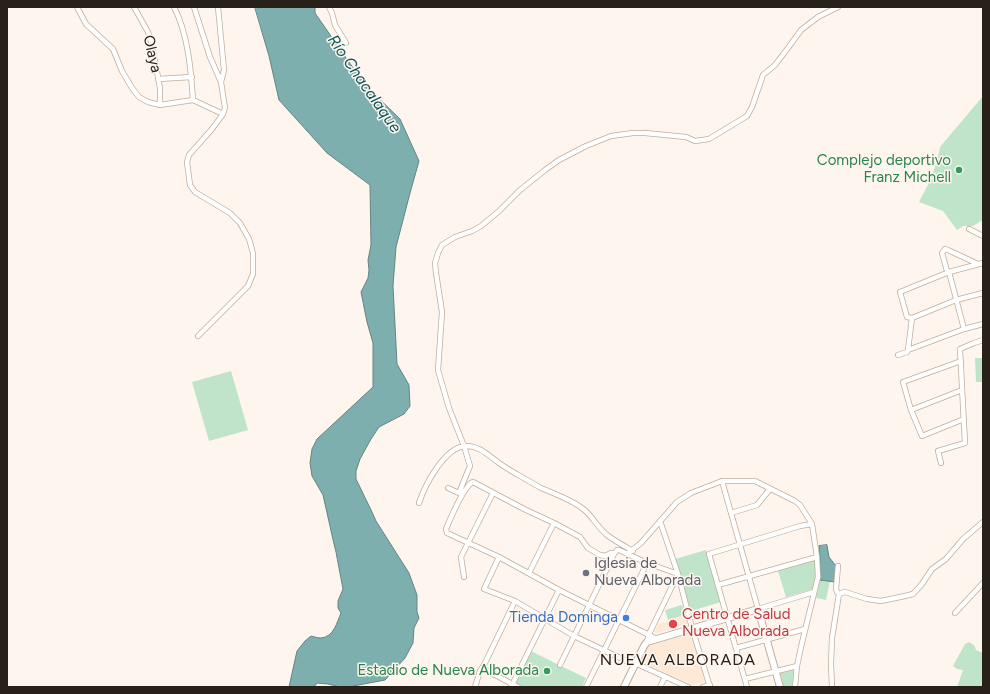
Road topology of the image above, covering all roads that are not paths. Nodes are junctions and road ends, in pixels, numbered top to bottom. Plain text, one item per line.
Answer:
1 (77, 7) edge
2 (134, 7) edge
3 (174, 7) edge
4 (194, 7) edge
5 (218, 7) edge
6 (329, 7) edge
7 (838, 7) edge
8 (346, 43) dead end
9 (192, 77) junction
10 (158, 79) junction
11 (221, 82) junction
12 (193, 100) junction
13 (160, 105) junction
14 (223, 114) junction
15 (969, 229) dead end
16 (983, 236) edge
17 (980, 263) edge
18 (948, 272) junction
19 (983, 293) edge
20 (956, 300) junction
21 (912, 318) junction
22 (983, 324) edge
23 (964, 329) junction
24 (198, 336) dead end
25 (983, 340) edge
26 (908, 350) junction
27 (898, 355) dead end
28 (961, 361) junction
29 (962, 390) junction
30 (911, 410) junction
31 (964, 419) junction
32 (464, 446) junction
33 (941, 463) dead end
34 (722, 481) junction
35 (448, 488) dead end
36 (770, 489) junction
37 (493, 493) junction
38 (461, 494) junction
39 (419, 503) dead end
40 (731, 513) junction
41 (660, 520) junction
42 (983, 522) edge
43 (554, 523) junction
44 (812, 524) junction
45 (468, 543) junction
46 (740, 544) junction
47 (632, 550) junction
48 (614, 554) junction
49 (627, 554) junction
50 (499, 557) junction
51 (817, 557) junction
52 (647, 563) junction
53 (838, 566) dead end
54 (529, 573) junction
55 (678, 574) junction
56 (749, 576) junction
57 (464, 577) dead end
58 (983, 583) edge
59 (718, 585) junction
60 (559, 590) junction
61 (814, 592) junction
62 (839, 594) junction
63 (515, 601) junction
64 (588, 605) junction
65 (758, 609) junction
66 (955, 613) dead end
67 (727, 618) junction
68 (544, 619) junction
69 (619, 620) junction
70 (692, 628) junction
71 (805, 629) junction
72 (649, 634) junction
73 (574, 636) junction
74 (657, 638) junction
75 (766, 640) junction
76 (648, 642) junction
77 (736, 648) junction
78 (604, 650) junction
79 (560, 664) dead end
80 (635, 665) junction
81 (797, 666) junction
82 (482, 668) junction
83 (775, 671) junction
84 (665, 677) junction
85 (745, 679) junction
86 (511, 685) edge
87 (710, 686) edge
88 (474, 687) edge
89 (518, 687) edge
90 (586, 687) edge
91 (624, 687) edge
92 (660, 687) edge
93 (688, 687) edge
94 (703, 687) edge
95 (747, 687) edge
96 (780, 687) edge
97 (795, 687) edge
98 (832, 687) edge

1 - 13 street
2 - 10 street, Olaya
3 - 9 street
4 - 11 street
5 - 11 street
6 - 8 street
7 - 32 street
9 - 10 street
9 - 12 street
10 - 13 street, Olaya
11 - 14 street
12 - 13 street
12 - 14 street
14 - 24 street
15 - 16 street
17 - 18 street
17 - 18 street
18 - 20 street
18 - 21 street
19 - 20 street
20 - 21 street
20 - 23 street
21 - 26 street
22 - 23 street
23 - 26 street
25 - 28 street
26 - 27 street
28 - 29 street
28 - 30 street
29 - 30 street
29 - 31 street
30 - 31 street
31 - 33 street
32 - 38 street
32 - 39 street
32 - 47 street
34 - 36 street
34 - 40 street
34 - 41 street
35 - 38 street
36 - 40 street
36 - 44 street
37 - 38 street
37 - 43 street
37 - 45 street
38 - 45 street
40 - 46 street
41 - 47 street
41 - 55 street
42 - 62 street
43 - 48 street
43 - 54 street
44 - 46 street
44 - 51 street
45 - 50 street
45 - 57 street
46 - 56 street
46 - 59 street
47 - 49 street
48 - 49 street
48 - 64 street
49 - 52 street
50 - 54 street
50 - 63 street
51 - 56 street
51 - 61 street
52 - 55 street
52 - 69 street
53 - 62 street
54 - 60 street
55 - 70 street
55 - 72 street
56 - 59 street
56 - 65 street
58 - 66 street
59 - 67 street
60 - 64 street
60 - 68 street
61 - 65 street
61 - 71 street
62 - 98 street
63 - 68 street
63 - 82 street
64 - 69 street
64 - 73 street
65 - 67 main road
65 - 75 main road
67 - 70 main road
67 - 77 street
68 - 73 street
68 - 86 street
69 - 72 street
69 - 78 street
70 - 74 main road
70 - 87 street
71 - 75 street
71 - 81 street
72 - 74 street
72 - 76 street
73 - 78 street
73 - 79 street
74 - 76 main road
75 - 77 street
75 - 83 main road
76 - 80 main road
77 - 85 street
78 - 80 street
78 - 90 street
80 - 84 street
80 - 91 main road
81 - 83 street
81 - 97 street
82 - 86 street
82 - 88 street
83 - 85 street
83 - 96 main road
84 - 92 street
84 - 93 street
85 - 95 street
86 - 89 street
87 - 94 street

